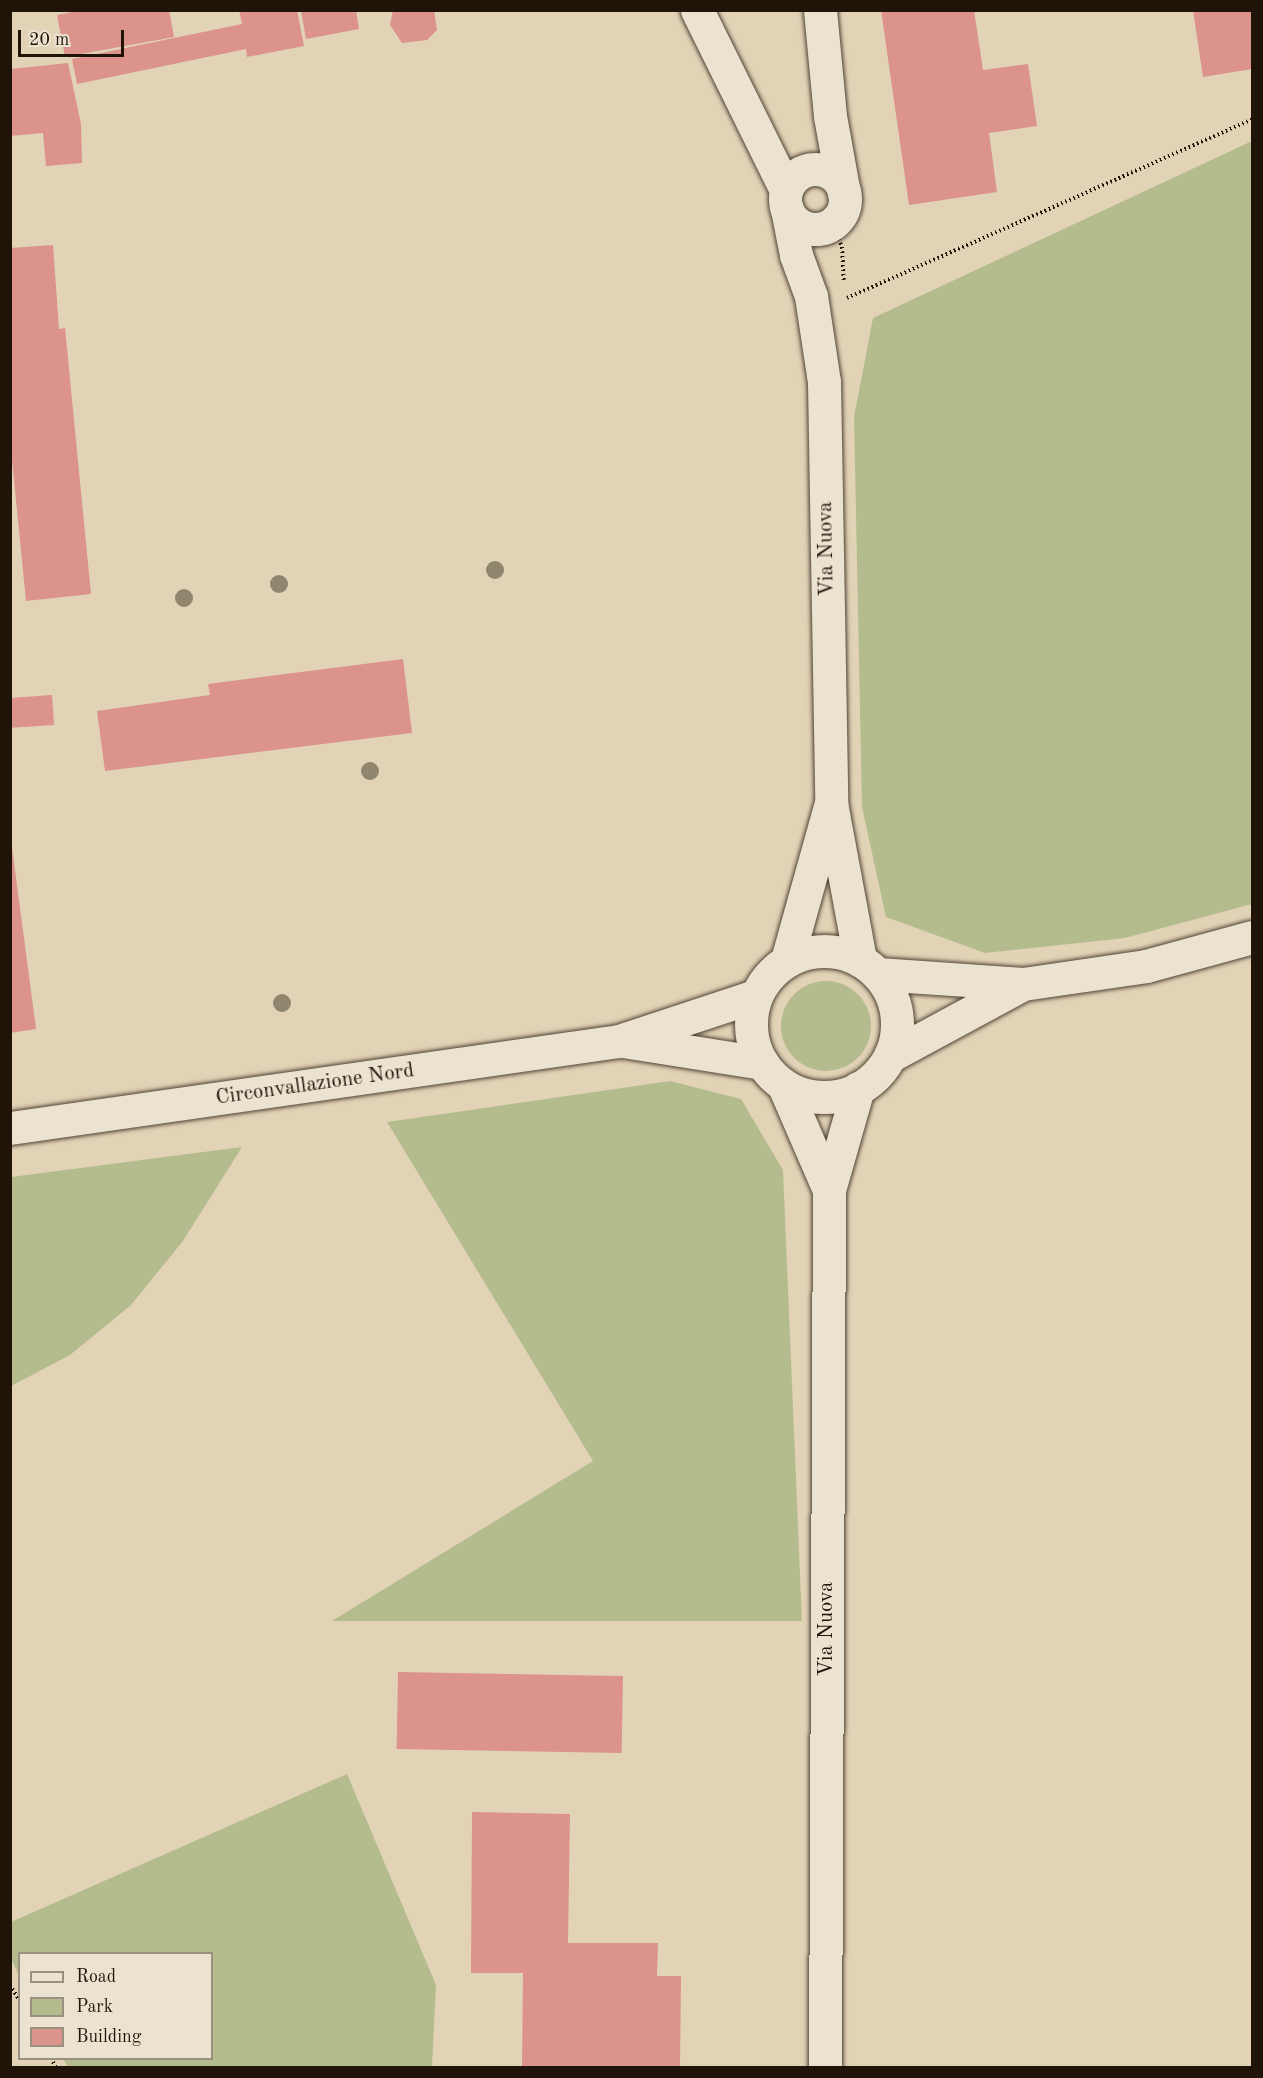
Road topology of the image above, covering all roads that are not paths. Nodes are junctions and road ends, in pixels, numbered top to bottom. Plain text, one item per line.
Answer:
1 (698, 10) edge
2 (820, 10) edge
3 (830, 116) junction
4 (792, 190) junction
5 (844, 194) junction
6 (827, 226) junction
7 (811, 296) junction
8 (831, 803) junction
9 (1252, 937) edge
10 (787, 960) junction
11 (869, 967) junction
12 (1023, 984) junction
13 (755, 996) junction
14 (619, 1041) junction
15 (890, 1056) junction
16 (773, 1074) junction
17 (858, 1088) junction
18 (10, 1128) edge
19 (829, 1190) junction
20 (825, 2067) edge

1 - 4 street, Via Nuova
2 - 3 street
3 - 4 street
3 - 5 street
4 - 5 street
4 - 6 street
4 - 7 street, Via Nuova
5 - 6 street
6 - 7 street, Via Nuova
7 - 8 street, Via Nuova
8 - 10 street, Via Nuova
8 - 11 street, Via Nuova
9 - 12 street
10 - 11 street
10 - 13 street
11 - 12 street
11 - 15 street
12 - 15 street
13 - 14 street, Circonvallazione Nord
13 - 16 street
14 - 16 street, Circonvallazione Nord
14 - 18 street, Circonvallazione Nord
15 - 17 street
16 - 17 street
16 - 19 street, Via Nuova
17 - 19 street, Via Nuova
19 - 20 street, Via Nuova

